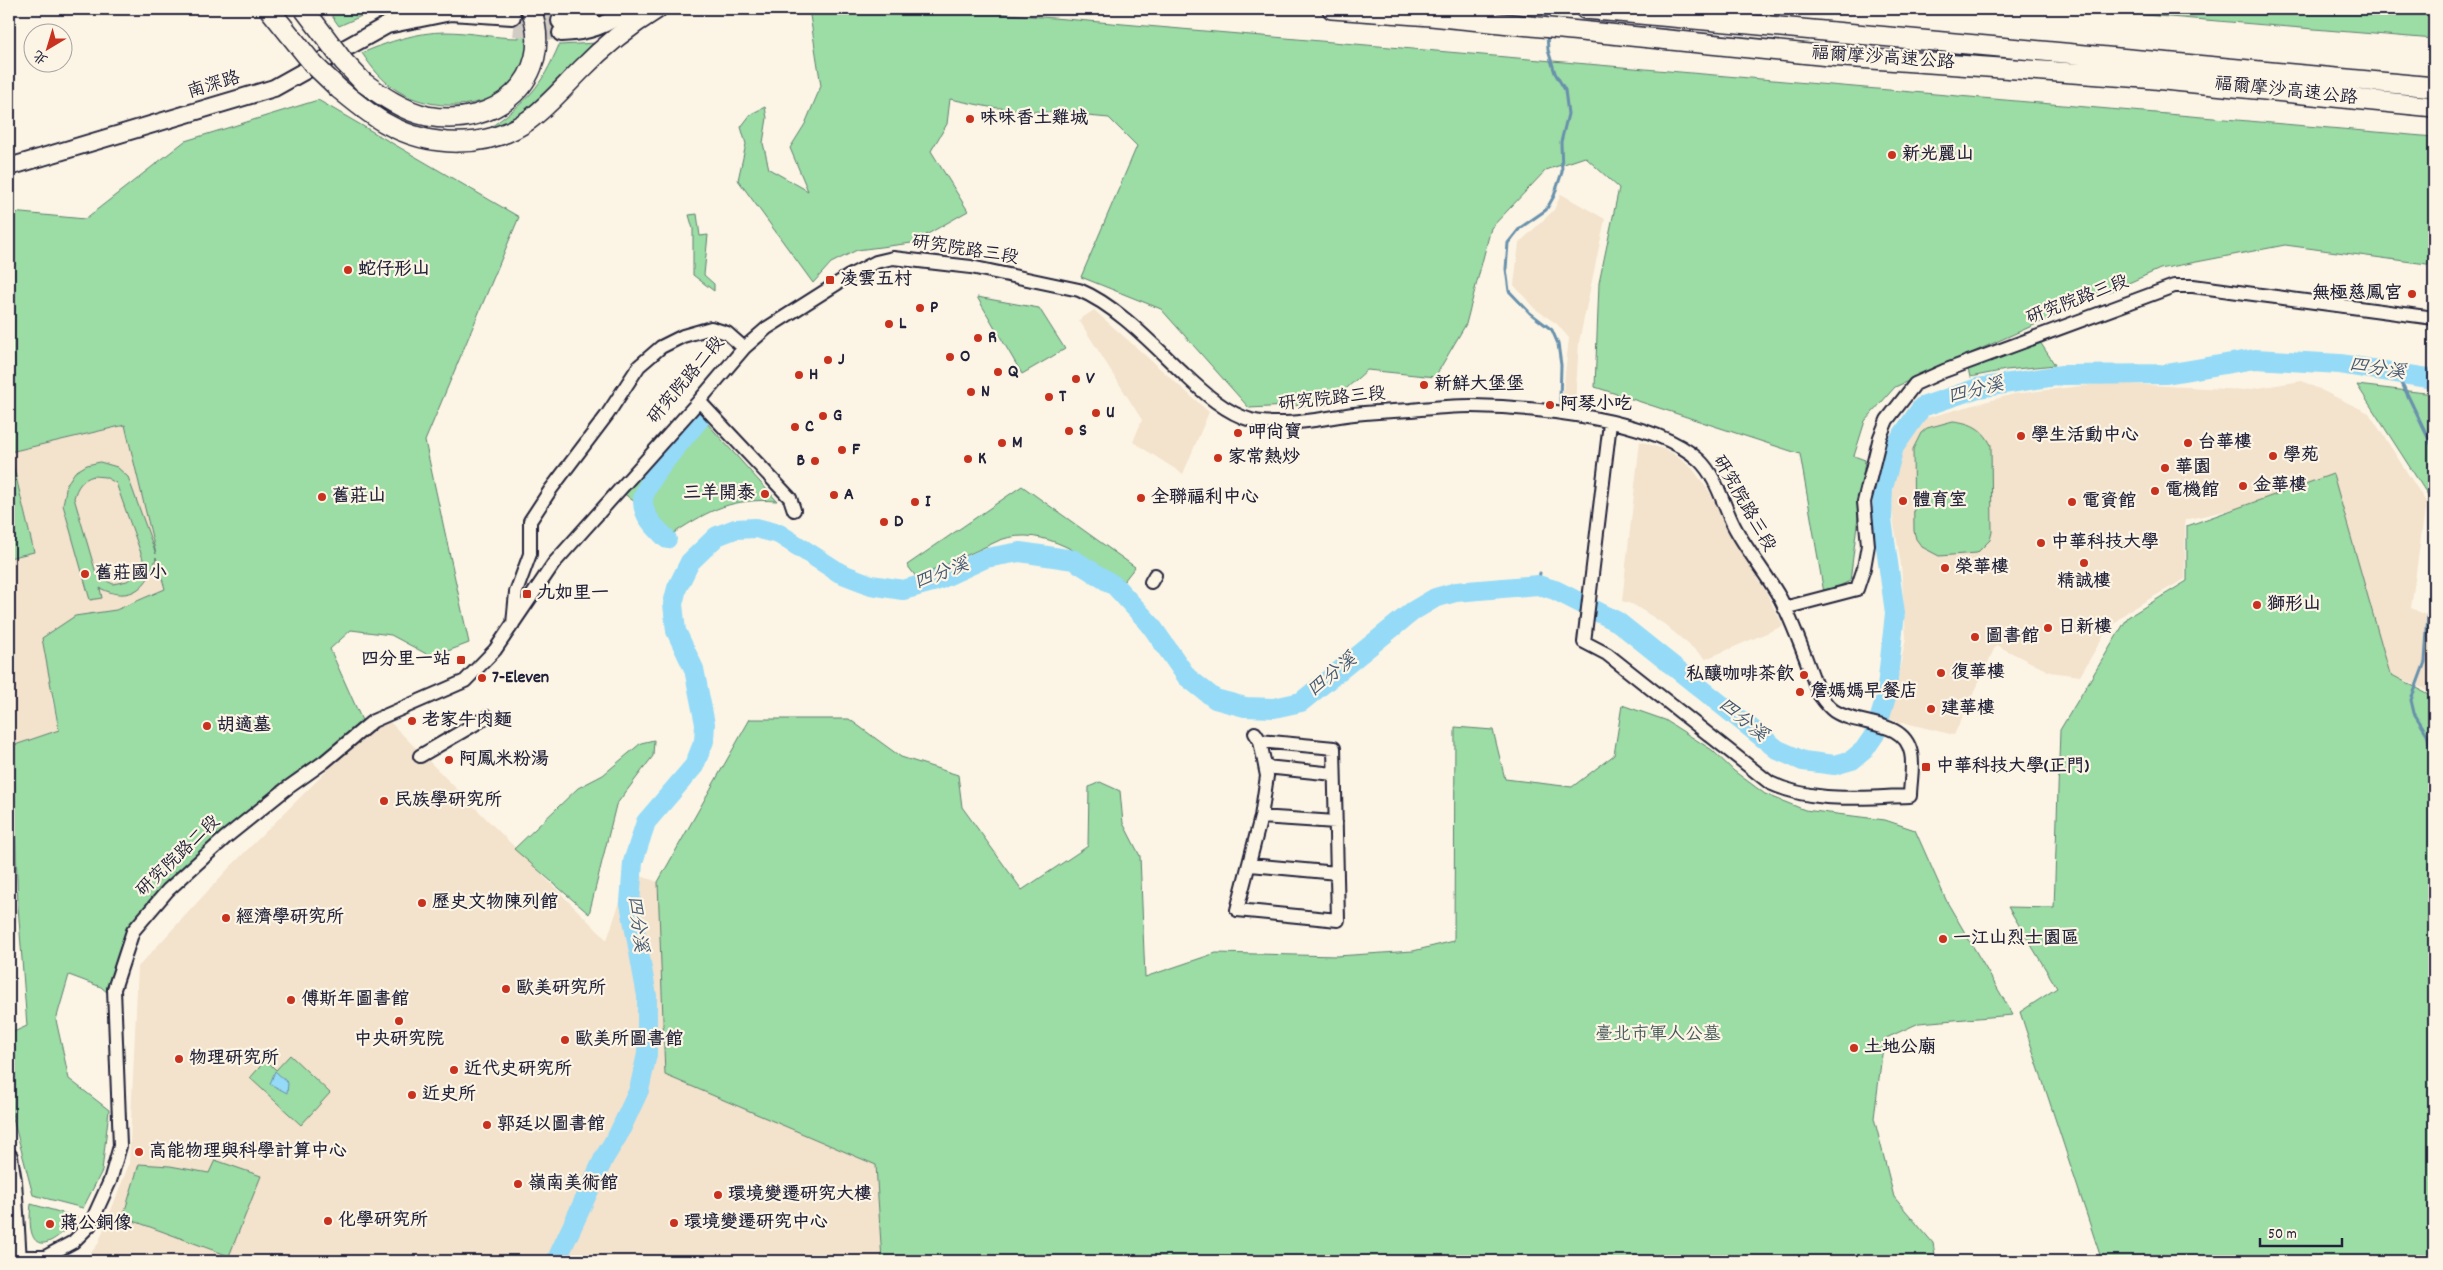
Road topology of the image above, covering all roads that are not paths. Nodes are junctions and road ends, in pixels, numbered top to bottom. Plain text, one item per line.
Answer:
1 (269, 9) edge
2 (304, 9) edge
3 (531, 9) edge
4 (657, 9) edge
5 (1332, 9) edge
6 (1585, 9) edge
7 (624, 12) edge
8 (513, 22) tunnel mouth
9 (561, 27) tunnel mouth
10 (2434, 87) edge
11 (2434, 107) edge
12 (9, 167) edge
13 (2434, 318) edge
14 (744, 348) junction
15 (700, 401) junction
16 (1610, 423) junction
17 (794, 510) dead end
18 (1784, 608) junction
19 (514, 624) junction
20 (487, 717) dead end
21 (420, 756) dead end
22 (1266, 767) junction
23 (1334, 774) junction
24 (1260, 817) junction
25 (1336, 822) junction
26 (1250, 865) junction
27 (1337, 873) junction
28 (9, 1157) edge
29 (17, 1260) edge

1 - 4 highway, bridge
2 - 3 highway, bridge
5 - 11 highway, 福爾摩沙高速公路
6 - 10 highway, 福爾摩沙高速公路
7 - 9 main road
8 - 12 main road, 南深路
13 - 18 street, 研究院路三段
14 - 15 street, 研究院路二段
14 - 16 street, 研究院路三段
14 - 19 street, 研究院路二段
15 - 17 street
15 - 19 street, 研究院路二段
16 - 18 street, 研究院路三段
16 - 18 street, 研究院路三段
19 - 29 street, 研究院路二段
20 - 21 street
22 - 23 street
22 - 23 street
22 - 24 street
23 - 25 street
24 - 25 street
24 - 26 street
25 - 27 street
26 - 27 street
26 - 27 street
28 - 29 main road

